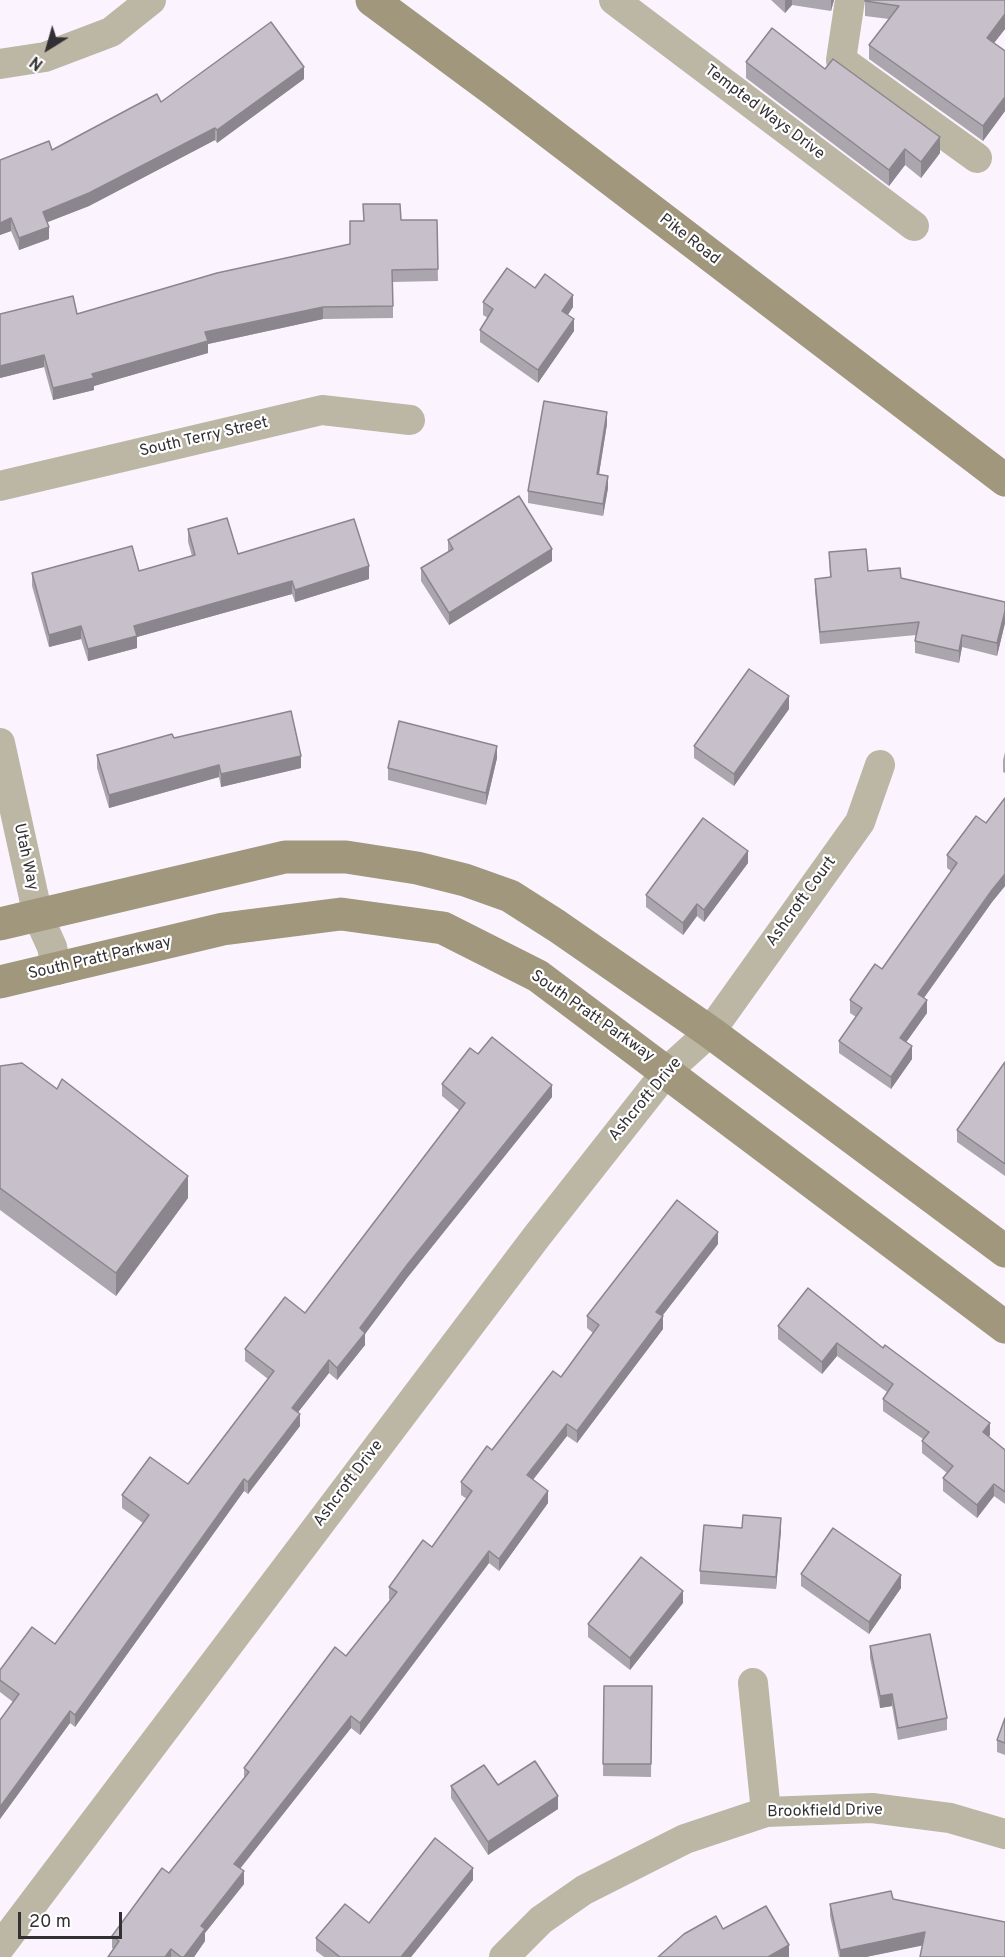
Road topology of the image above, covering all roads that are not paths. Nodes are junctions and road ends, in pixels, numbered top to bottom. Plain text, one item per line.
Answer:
1 (151, 0) edge
2 (372, 0) edge
3 (614, 0) edge
4 (850, 0) edge
5 (0, 64) edge
6 (977, 158) dead end
7 (914, 226) dead end
8 (410, 420) dead end
9 (1005, 480) edge
10 (0, 486) edge
11 (0, 742) edge
12 (880, 765) dead end
13 (38, 916) junction
14 (0, 924) edge
15 (57, 970) junction
16 (0, 982) edge
17 (710, 1032) junction
18 (667, 1071) junction
19 (1005, 1251) edge
20 (1005, 1325) edge
21 (753, 1683) dead end
22 (766, 1812) junction
23 (1005, 1834) edge
24 (0, 1947) edge
25 (504, 1957) edge

1 - 5 street
2 - 9 street, Pike Road
3 - 7 street, Tempted Ways Drive
4 - 6 street
8 - 10 street, South Terry Street
11 - 13 street, Utah Way
12 - 17 street, Ashcroft Court
13 - 14 street
13 - 15 street, Utah Way
13 - 17 street
15 - 16 street, South Pratt Parkway
15 - 18 street, South Pratt Parkway
17 - 18 street, Ashcroft Drive
17 - 19 street
18 - 20 street, South Pratt Parkway
18 - 24 street, Ashcroft Drive
21 - 22 street
22 - 23 street, Brookfield Drive
22 - 25 street, Brookfield Drive

